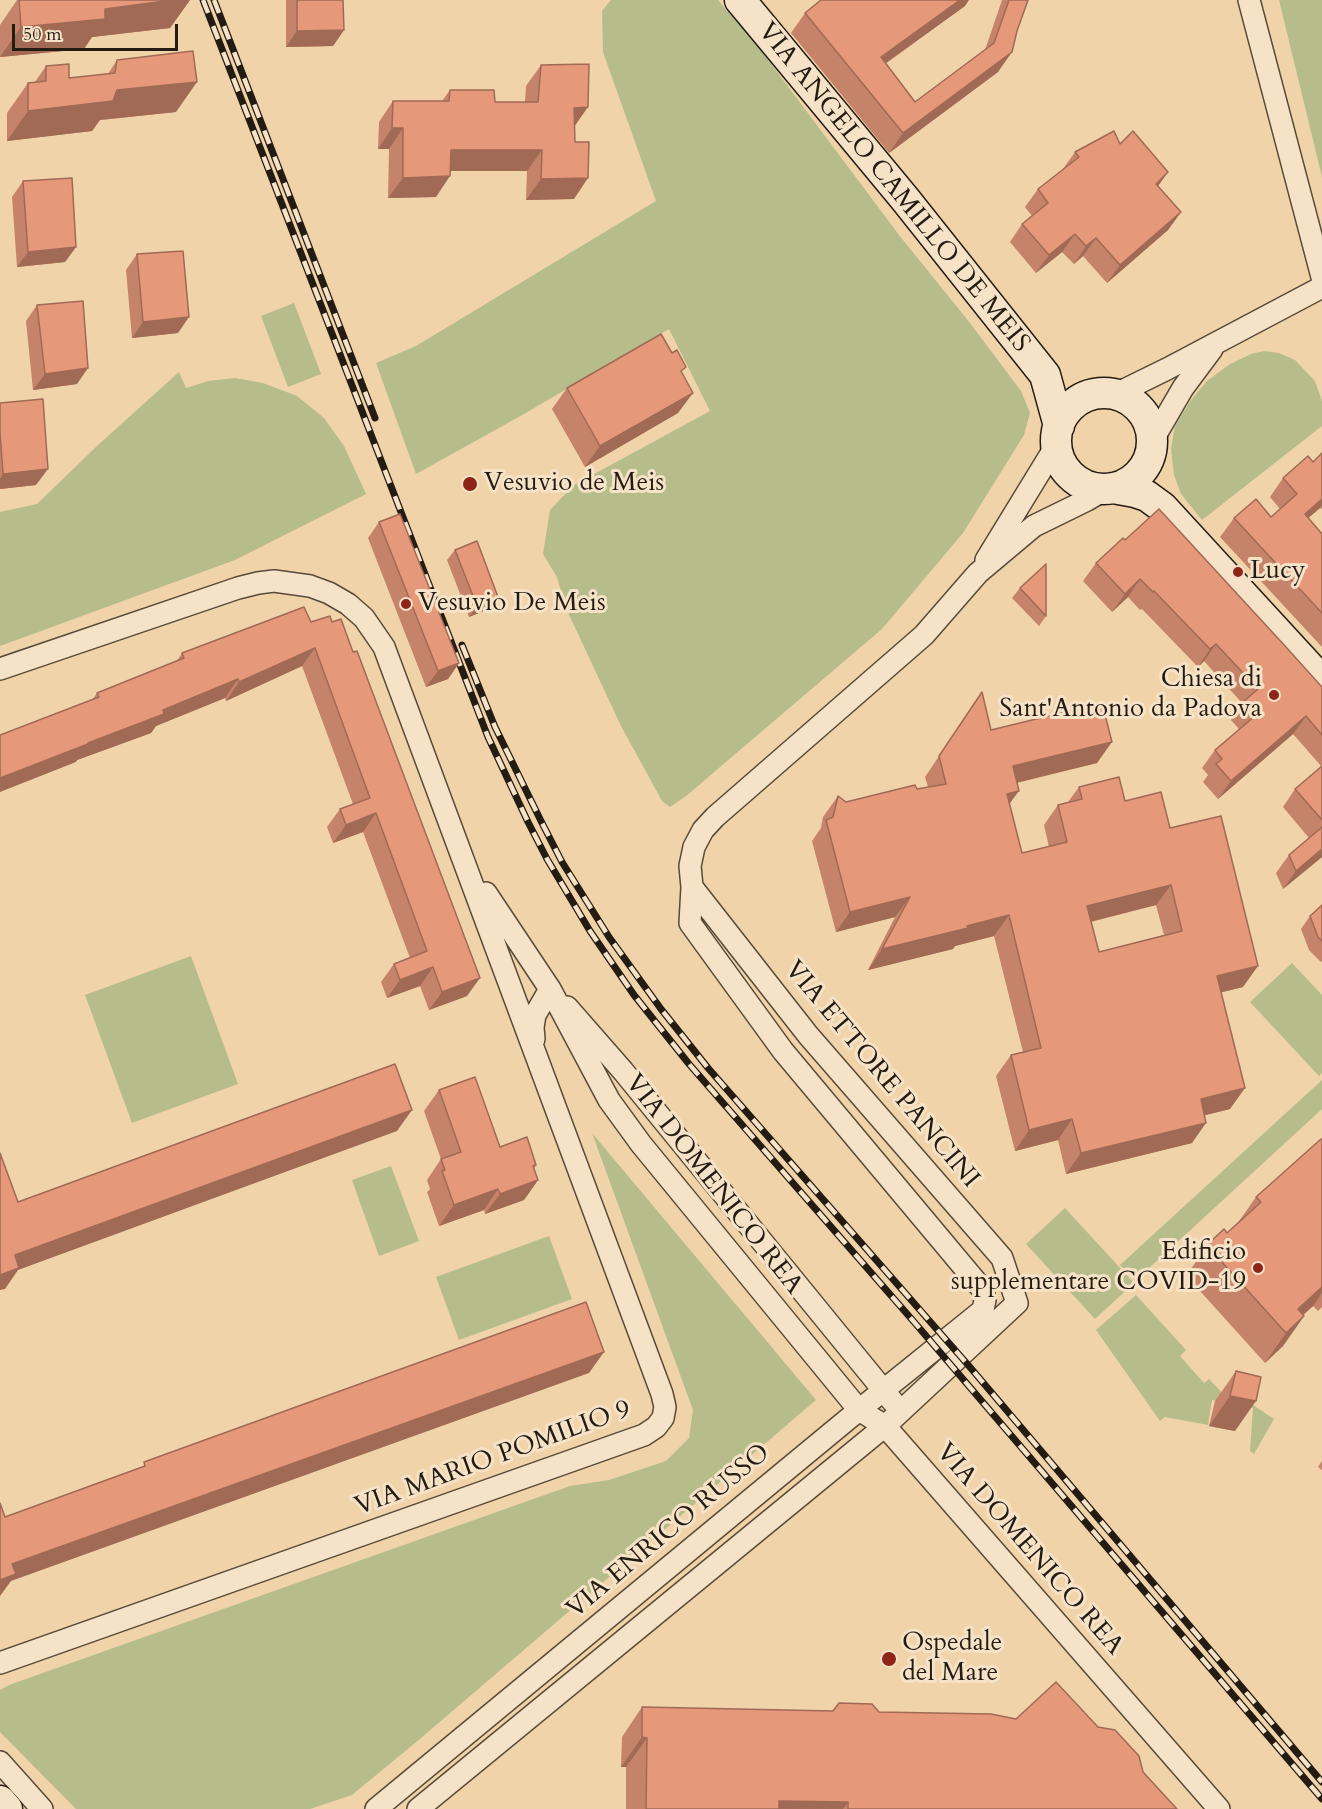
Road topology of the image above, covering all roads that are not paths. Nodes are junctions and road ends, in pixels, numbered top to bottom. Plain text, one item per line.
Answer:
1 (740, 0) edge
2 (1250, 0) edge
3 (1322, 277) edge
4 (1322, 287) edge
5 (1216, 344) junction
6 (1045, 375) junction
7 (1106, 394) junction
8 (1058, 435) junction
9 (1150, 451) junction
10 (1110, 488) junction
11 (1162, 507) junction
12 (978, 573) junction
13 (0, 669) edge
14 (1322, 681) edge
15 (454, 832) junction
16 (692, 887) junction
17 (550, 989) junction
18 (534, 1048) junction
19 (1017, 1304) joint
20 (884, 1391) junction
21 (859, 1410) junction
22 (893, 1419) junction
23 (0, 1663) edge
24 (0, 1762) edge
25 (0, 1802) edge
26 (7, 1809) edge
27 (42, 1809) edge
28 (376, 1809) edge
29 (418, 1809) edge
30 (1220, 1809) edge

1 - 6 street, VIA ANGELO CAMILLO DE MEIS
2 - 3 street
4 - 5 street
5 - 7 street
5 - 9 street
6 - 7 street, VIA ANGELO CAMILLO DE MEIS
6 - 8 street, VIA ANGELO CAMILLO DE MEIS
7 - 8 street
7 - 9 street, VIA ANGELO CAMILLO DE MEIS
8 - 10 street, VIA ANGELO CAMILLO DE MEIS
8 - 12 street
9 - 10 street
9 - 11 street, VIA ANGELO CAMILLO DE MEIS
10 - 11 street, VIA ANGELO CAMILLO DE MEIS
10 - 12 street
11 - 14 street, VIA ANGELO CAMILLO DE MEIS
12 - 16 street
13 - 15 street
15 - 17 street
15 - 18 street, VIA MARIO POMILIO 9
16 - 19 street, VIA ETTORE PANCINI
16 - 20 street, VIA ENRICO RUSSO
17 - 18 street
17 - 20 street, VIA DOMENICO REA
17 - 21 street, VIA DOMENICO REA
18 - 23 street, VIA MARIO POMILIO 9
19 - 22 street, VIA ENRICO RUSSO
20 - 21 street, VIA ENRICO RUSSO
20 - 22 street, VIA DOMENICO REA
21 - 22 street, VIA DOMENICO REA
21 - 28 street, VIA ENRICO RUSSO
22 - 29 street, VIA ENRICO RUSSO
22 - 30 street, VIA DOMENICO REA
24 - 27 street
25 - 26 street

